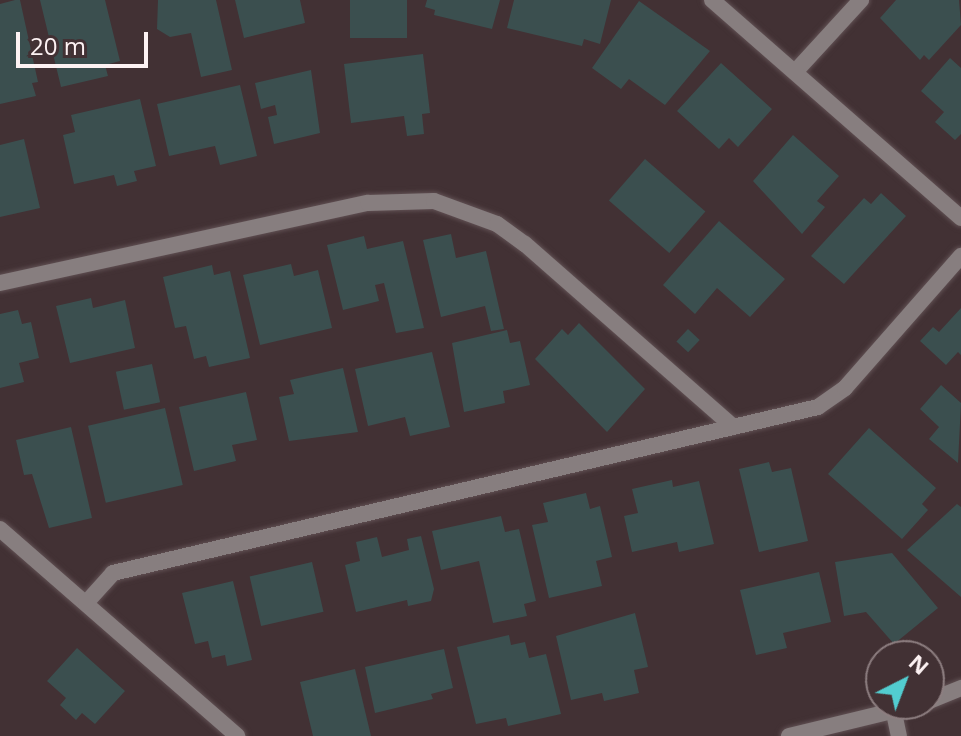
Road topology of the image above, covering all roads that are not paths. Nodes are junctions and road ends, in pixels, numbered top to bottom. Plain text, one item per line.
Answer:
1 (712, 0) edge
2 (861, 0) edge
3 (795, 72) junction
4 (961, 218) edge
5 (961, 256) edge
6 (0, 283) edge
7 (733, 427) junction
8 (0, 529) edge
9 (86, 603) junction
10 (865, 719) edge
11 (237, 736) edge
12 (789, 736) edge

1 - 3 street
2 - 3 street
3 - 4 street
5 - 7 street
6 - 7 street
7 - 9 street
8 - 9 street
9 - 11 street
10 - 12 street

